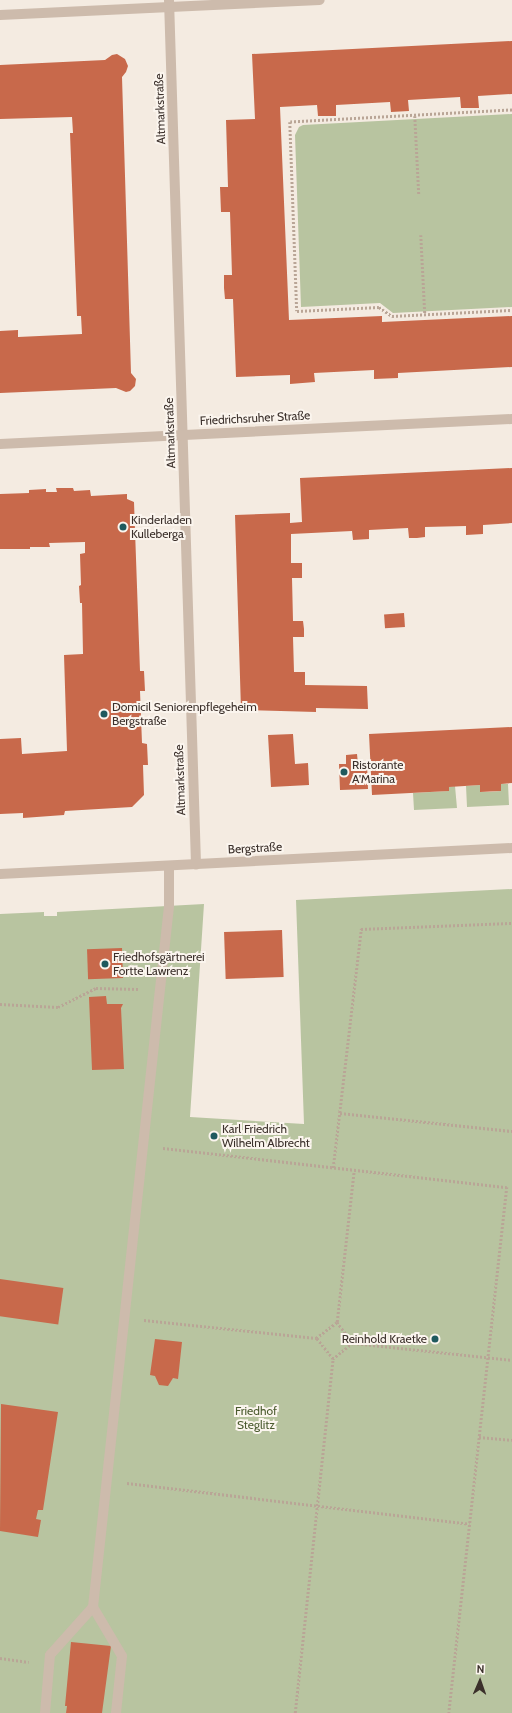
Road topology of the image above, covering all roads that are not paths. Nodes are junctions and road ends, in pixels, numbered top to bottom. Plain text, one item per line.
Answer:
1 (320, 0) edge
2 (170, 4) edge
3 (0, 15) edge
4 (512, 419) edge
5 (183, 435) junction
6 (0, 444) edge
7 (512, 848) edge
8 (196, 865) junction
9 (169, 866) junction
10 (0, 874) edge
11 (93, 1607) junction
12 (45, 1713) edge
13 (116, 1713) edge

1 - 2 street
2 - 3 street
2 - 5 street, Altmarkstraße
4 - 5 street, Friedrichsruher Straße
5 - 6 street, Friedrichsruher Straße
5 - 8 street, Altmarkstraße
7 - 8 street, Bergstraße
8 - 9 street, Bergstraße
9 - 10 street, Bergstraße
9 - 11 street
11 - 12 street
11 - 13 street

